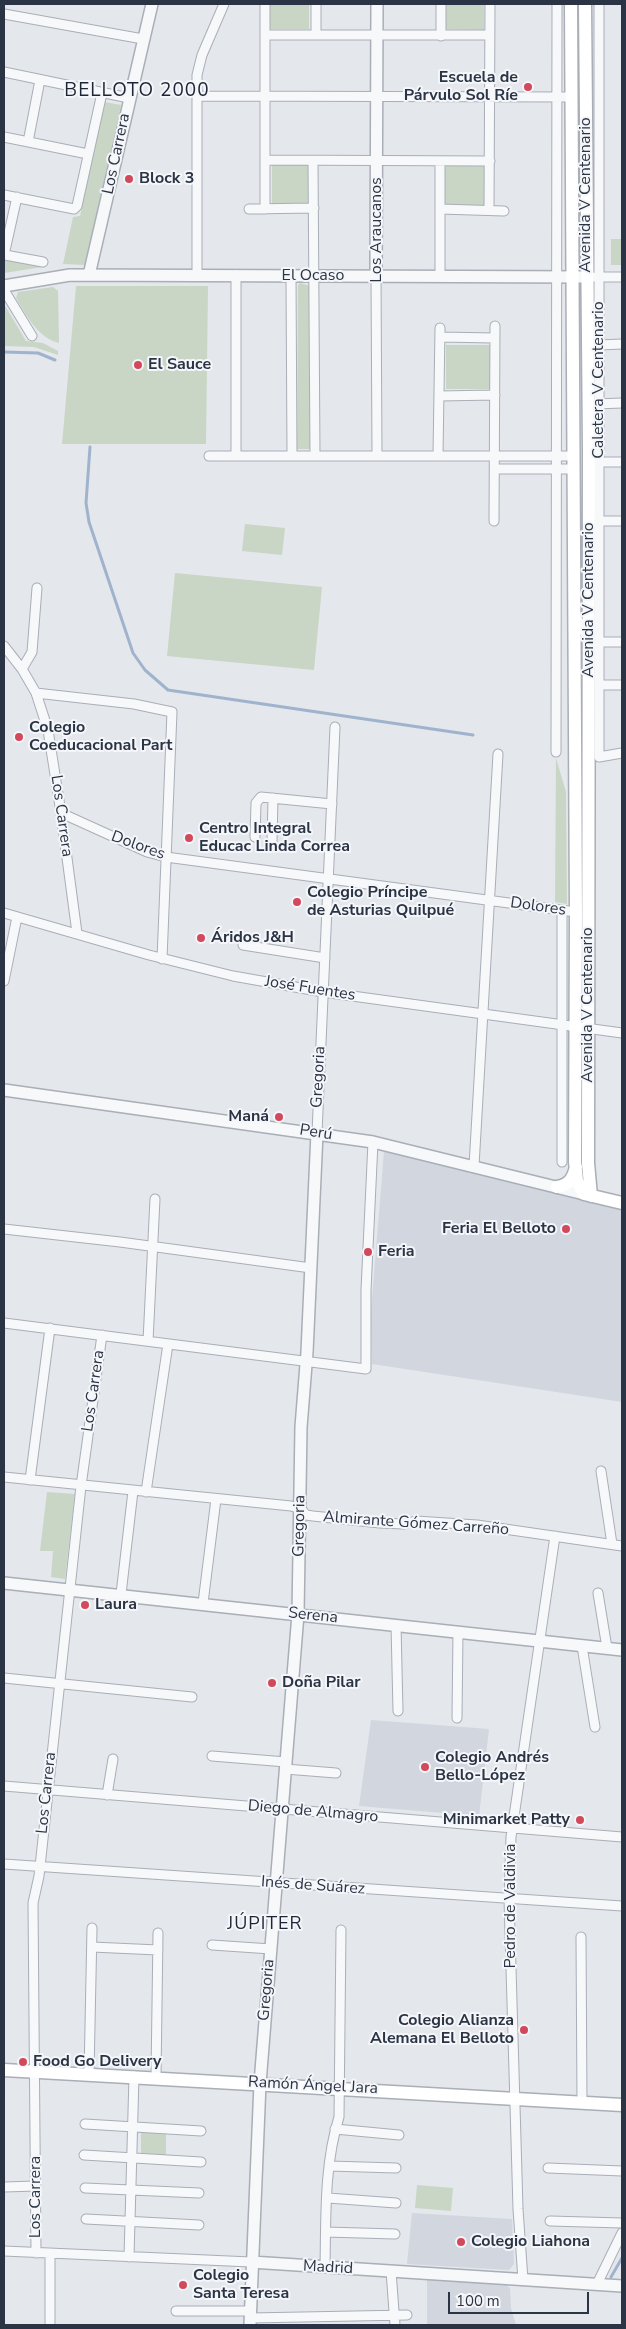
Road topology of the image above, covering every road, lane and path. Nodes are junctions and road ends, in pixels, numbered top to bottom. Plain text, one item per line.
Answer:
1 (152, 4) edge
2 (224, 4) edge
3 (265, 4) edge
4 (316, 4) edge
5 (377, 4) edge
6 (441, 4) edge
7 (490, 4) edge
8 (557, 4) edge
9 (571, 4) edge
10 (586, 4) edge
11 (598, 4) edge
12 (4, 14) edge
13 (377, 34) junction
14 (265, 35) junction
15 (316, 35) junction
16 (490, 35) junction
17 (441, 36) junction
18 (143, 39) junction
19 (4, 72) edge
20 (40, 80) junction
21 (102, 93) junction
22 (197, 96) junction
23 (265, 97) junction
24 (378, 97) junction
25 (490, 97) junction
26 (557, 97) junction
27 (571, 97) junction
28 (129, 98) junction
29 (4, 138) edge
30 (28, 142) junction
31 (88, 154) junction
32 (265, 160) junction
33 (313, 161) junction
34 (377, 161) junction
35 (440, 161) junction
36 (490, 161) junction
37 (4, 195) edge
38 (17, 198) junction
39 (265, 208) junction
40 (314, 208) junction
41 (249, 209) dead end
42 (440, 209) junction
43 (489, 210) junction
44 (504, 211) dead end
45 (4, 255) edge
46 (43, 262) dead end
47 (89, 275) junction
48 (236, 275) junction
49 (197, 276) junction
50 (291, 276) junction
51 (315, 276) junction
52 (376, 276) junction
53 (440, 276) junction
54 (557, 277) junction
55 (572, 277) junction
56 (593, 277) junction
57 (622, 277) edge
58 (4, 286) edge
59 (4, 290) edge
60 (495, 326) dead end
61 (32, 336) dead end
62 (495, 338) junction
63 (622, 344) edge
64 (599, 345) junction
65 (495, 395) junction
66 (439, 396) junction
67 (622, 403) edge
68 (593, 404) junction
69 (236, 455) junction
70 (377, 455) junction
71 (438, 455) junction
72 (209, 456) dead end
73 (292, 456) junction
74 (315, 456) junction
75 (495, 456) junction
76 (558, 456) junction
77 (599, 462) junction
78 (622, 462) edge
79 (573, 463) junction
80 (495, 469) junction
81 (558, 469) junction
82 (494, 521) dead end
83 (599, 521) junction
84 (622, 521) edge
85 (37, 588) dead end
86 (574, 611) junction
87 (594, 642) junction
88 (622, 642) edge
89 (4, 646) edge
90 (22, 669) junction
91 (599, 684) junction
92 (622, 685) edge
93 (36, 693) junction
94 (335, 726) dead end
95 (556, 752) dead end
96 (622, 753) edge
97 (498, 754) dead end
98 (273, 798) junction
99 (332, 804) junction
100 (61, 813) junction
101 (255, 837) dead end
102 (272, 842) dead end
103 (166, 857) junction
104 (328, 880) junction
105 (489, 900) junction
106 (562, 910) junction
107 (576, 912) junction
108 (4, 913) edge
109 (17, 917) junction
110 (77, 933) junction
111 (243, 945) dead end
112 (324, 958) junction
113 (162, 959) junction
114 (4, 981) edge
115 (323, 992) junction
116 (483, 1014) junction
117 (562, 1025) junction
118 (582, 1029) junction
119 (622, 1033) edge
120 (4, 1090) edge
121 (317, 1133) junction
122 (373, 1142) junction
123 (562, 1162) dead end
124 (474, 1166) junction
125 (576, 1167) junction
126 (557, 1188) junction
127 (587, 1195) junction
128 (155, 1199) dead end
129 (622, 1202) edge
130 (4, 1229) edge
131 (153, 1246) junction
132 (311, 1268) junction
133 (4, 1323) edge
134 (50, 1328) junction
135 (102, 1335) junction
136 (148, 1341) junction
137 (168, 1344) junction
138 (305, 1362) junction
139 (601, 1472) dead end
140 (4, 1477) edge
141 (30, 1480) junction
142 (81, 1486) junction
143 (133, 1491) junction
144 (146, 1492) junction
145 (216, 1498) junction
146 (301, 1509) junction
147 (555, 1536) junction
148 (619, 1547) edge
149 (4, 1583) edge
150 (70, 1589) junction
151 (598, 1593) dead end
152 (122, 1594) junction
153 (203, 1603) junction
154 (298, 1614) junction
155 (396, 1625) junction
156 (458, 1632) junction
157 (541, 1641) junction
158 (582, 1646) junction
159 (607, 1648) junction
160 (622, 1650) edge
161 (4, 1678) edge
162 (59, 1684) junction
163 (192, 1697) dead end
164 (398, 1711) dead end
165 (457, 1718) dead end
166 (595, 1727) dead end
167 (212, 1756) dead end
168 (113, 1759) dead end
169 (286, 1766) junction
170 (336, 1773) dead end
171 (4, 1786) edge
172 (47, 1790) junction
173 (107, 1795) junction
174 (282, 1810) junction
175 (512, 1828) junction
176 (622, 1837) edge
177 (4, 1864) edge
178 (40, 1867) junction
179 (276, 1884) junction
180 (509, 1899) junction
181 (622, 1906) edge
182 (92, 1928) dead end
183 (341, 1930) dead end
184 (158, 1933) dead end
185 (581, 1937) dead end
186 (212, 1945) dead end
187 (92, 1947) junction
188 (271, 1949) junction
189 (158, 1950) junction
190 (4, 2070) edge
191 (33, 2071) junction
192 (89, 2074) junction
193 (134, 2076) junction
194 (156, 2077) junction
195 (260, 2083) junction
196 (340, 2088) junction
197 (515, 2099) junction
198 (582, 2103) junction
199 (622, 2105) edge
200 (85, 2124) dead end
201 (133, 2128) junction
202 (335, 2129) junction
203 (201, 2131) dead end
204 (399, 2135) dead end
205 (84, 2155) dead end
206 (132, 2158) junction
207 (201, 2162) dead end
208 (329, 2166) junction
209 (396, 2168) dead end
210 (548, 2168) dead end
211 (622, 2171) edge
212 (36, 2186) junction
213 (4, 2187) edge
214 (85, 2188) dead end
215 (131, 2190) junction
216 (199, 2193) dead end
217 (328, 2198) junction
218 (396, 2202) dead end
219 (86, 2219) dead end
220 (130, 2221) junction
221 (550, 2221) dead end
222 (622, 2223) edge
223 (199, 2225) dead end
224 (326, 2232) junction
225 (622, 2233) edge
226 (395, 2234) dead end
227 (4, 2251) edge
228 (36, 2253) junction
229 (50, 2254) junction
230 (129, 2257) junction
231 (251, 2262) junction
232 (325, 2268) junction
233 (392, 2271) junction
234 (523, 2280) junction
235 (597, 2284) junction
236 (622, 2286) edge
237 (176, 2311) dead end
238 (407, 2315) dead end
239 (250, 2318) edge
240 (394, 2320) edge
241 (50, 2323) dead end

1 - 18 street, Los Carrera
2 - 22 street
3 - 14 street
4 - 15 street
5 - 13 street, Los Araucanos
6 - 17 street
7 - 16 street
8 - 26 street
9 - 27 main road, Avenida V Centenario
10 - 56 main road, Avenida V Centenario
11 - 56 street, Caletera V Centenario
12 - 18 street
13 - 15 street
13 - 17 street
13 - 24 street, Los Araucanos
14 - 15 street
14 - 23 street
16 - 17 street
16 - 25 street
18 - 28 street, Los Carrera
19 - 20 street
20 - 21 street
20 - 30 street
21 - 28 street
21 - 31 street
22 - 23 street
22 - 49 street
23 - 24 street
23 - 32 street
24 - 25 street
24 - 34 street, Los Araucanos
25 - 26 street
25 - 36 street
26 - 27 street
26 - 54 street
27 - 55 main road, Avenida V Centenario
28 - 47 street, Los Carrera
29 - 30 street
30 - 31 street
31 - 38 street
32 - 33 street
32 - 39 street
33 - 34 street
33 - 40 street
34 - 35 street
34 - 52 street, Los Araucanos
35 - 36 street
35 - 42 street
36 - 43 street
37 - 38 street
38 - 45 street
39 - 40 street
39 - 41 street
40 - 51 street
42 - 43 street
42 - 53 street
43 - 44 street
45 - 46 street
47 - 49 street, El Ocaso
47 - 58 street, El Ocaso
48 - 49 street, El Ocaso
48 - 50 street, El Ocaso
48 - 69 street
50 - 51 street, El Ocaso
50 - 73 street
51 - 52 street, El Ocaso
51 - 74 street
52 - 53 street, El Ocaso
52 - 70 street, Los Araucanos
53 - 54 street, El Ocaso
54 - 55 street, El Ocaso
54 - 76 street
55 - 56 street, El Ocaso
55 - 79 main road, Avenida V Centenario
56 - 57 street, El Ocaso
56 - 64 street, Caletera V Centenario
56 - 68 main road, Avenida V Centenario
59 - 61 street
60 - 62 street
62 - 65 street
62 - 66 street
63 - 64 street
64 - 68 street, Caletera V Centenario
65 - 66 street
65 - 75 street
66 - 71 street
67 - 68 street
68 - 77 street, Caletera V Centenario
68 - 87 main road, Avenida V Centenario
69 - 72 street
69 - 73 street
70 - 71 street
70 - 74 street
71 - 75 street
73 - 74 street
75 - 76 street
75 - 80 street
76 - 79 street
76 - 81 street
77 - 78 street
77 - 83 street, Caletera V Centenario
79 - 81 street
79 - 86 main road, Avenida V Centenario
80 - 81 street
80 - 82 street
81 - 95 street
83 - 84 street
83 - 87 street, Caletera V Centenario
85 - 90 street
86 - 87 street
86 - 107 main road, Avenida V Centenario
87 - 88 street
87 - 91 street, Caletera V Centenario
87 - 118 main road, Avenida V Centenario
89 - 90 street, Los Carrera
90 - 93 street, Los Carrera
91 - 92 street
91 - 96 street, Caletera V Centenario
93 - 100 street, Los Carrera
93 - 103 street
94 - 99 street, Gregoria
97 - 105 street
98 - 99 street
98 - 101 street
98 - 102 street
99 - 104 street, Gregoria
100 - 103 street, Dolores
100 - 110 street, Los Carrera
103 - 104 street, Dolores
103 - 113 street
104 - 105 street, Dolores
104 - 112 street, Gregoria
105 - 106 street, Dolores
105 - 116 street
106 - 107 street, Dolores
106 - 117 street
107 - 118 main road, Avenida V Centenario
108 - 109 street, José Fuentes
109 - 110 street, José Fuentes
109 - 114 street
110 - 113 street, José Fuentes
111 - 112 street
112 - 115 street, Gregoria
113 - 115 street, José Fuentes
115 - 116 street, José Fuentes
115 - 121 street, Gregoria
116 - 117 street, José Fuentes
116 - 124 street
117 - 118 street, José Fuentes
117 - 123 street
118 - 119 street, José Fuentes
118 - 125 main road, Avenida V Centenario
118 - 127 main road, Avenida V Centenario
120 - 121 street, Perú
121 - 122 street, Perú
121 - 132 street, Gregoria
122 - 124 street, Perú
122 - 138 street
124 - 126 street, Perú
125 - 126 main road
125 - 127 main road, Avenida V Centenario
126 - 127 street, Perú
127 - 129 main road, Perú
128 - 131 street
130 - 131 street
131 - 132 street
131 - 136 street
132 - 138 street, Gregoria
133 - 134 street
134 - 135 street
134 - 141 street
135 - 136 street
135 - 142 street, Los Carrera
136 - 137 street
137 - 138 street
137 - 144 street
138 - 146 street, Gregoria
139 - 148 street
140 - 141 street, Almirante Gómez Carreño
141 - 142 street, Almirante Gómez Carreño
142 - 143 street, Almirante Gómez Carreño
142 - 150 street, Los Carrera
143 - 144 street, Almirante Gómez Carreño
143 - 152 street
144 - 145 street, Almirante Gómez Carreño
145 - 146 street, Almirante Gómez Carreño
145 - 153 street
146 - 147 street, Almirante Gómez Carreño
146 - 154 street, Gregoria
147 - 148 street, Almirante Gómez Carreño
147 - 157 street, Pedro de Valdivia
149 - 150 street, Serena
150 - 152 street, Serena
150 - 162 street, Los Carrera
151 - 159 street
152 - 153 street, Serena
153 - 154 street, Serena
154 - 155 street, Serena
154 - 169 street, Gregoria
155 - 156 street, Serena
155 - 164 street
156 - 157 street, Serena
156 - 165 street
157 - 158 street, Serena
157 - 175 street, Pedro de Valdivia
158 - 159 street, Serena
158 - 166 street
159 - 160 street, Serena
161 - 162 street
162 - 163 street
162 - 172 street, Los Carrera
167 - 169 street
168 - 173 street
169 - 170 street
169 - 174 street, Gregoria
171 - 172 street, Diego de Almagro
172 - 173 street, Diego de Almagro
172 - 178 street, Los Carrera
173 - 174 street, Diego de Almagro
174 - 175 street, Diego de Almagro
174 - 179 street, Gregoria
175 - 176 street, Diego de Almagro
175 - 180 street, Pedro de Valdivia
177 - 178 street, Inés de Suárez
178 - 179 street, Inés de Suárez
178 - 191 street, Los Carrera
179 - 180 street, Inés de Suárez
179 - 188 street, Gregoria
180 - 181 street, Inés de Suárez
180 - 197 street, Pedro de Valdivia
182 - 187 street
183 - 196 street
184 - 189 street
185 - 198 street
186 - 188 street
187 - 189 street
187 - 192 street
188 - 195 street, Gregoria
189 - 194 street
190 - 191 main road, Ramón Ángel Jara
191 - 192 main road, Ramón Ángel Jara
191 - 212 street, Los Carrera
192 - 193 main road, Ramón Ángel Jara
193 - 194 main road, Ramón Ángel Jara
193 - 201 street
194 - 195 main road, Ramón Ángel Jara
195 - 196 main road, Ramón Ángel Jara
195 - 231 street, Gregoria
196 - 197 main road, Ramón Ángel Jara
196 - 202 street
197 - 198 main road, Ramón Ángel Jara
197 - 234 street, Pedro de Valdivia
198 - 199 main road, Ramón Ángel Jara
200 - 201 street
201 - 203 street
201 - 206 street
202 - 204 street
202 - 208 street
205 - 206 street
206 - 207 street
206 - 215 street
208 - 209 street
208 - 217 street
210 - 211 street
212 - 213 street
212 - 228 street, Los Carrera
214 - 215 street
215 - 216 street
215 - 220 street
217 - 218 street
217 - 224 street
219 - 220 street
220 - 223 street
220 - 230 street
221 - 222 street
224 - 226 street
224 - 232 street
225 - 235 street
227 - 228 street, Madrid
228 - 229 street, Madrid
229 - 230 street, Madrid
229 - 241 street
230 - 231 street, Madrid
231 - 232 street, Madrid
231 - 239 street, Gregoria
232 - 233 street, Madrid
233 - 234 street, Madrid
233 - 240 street
234 - 235 street, Madrid
235 - 236 street, Madrid
237 - 239 street
238 - 240 street
239 - 240 street

